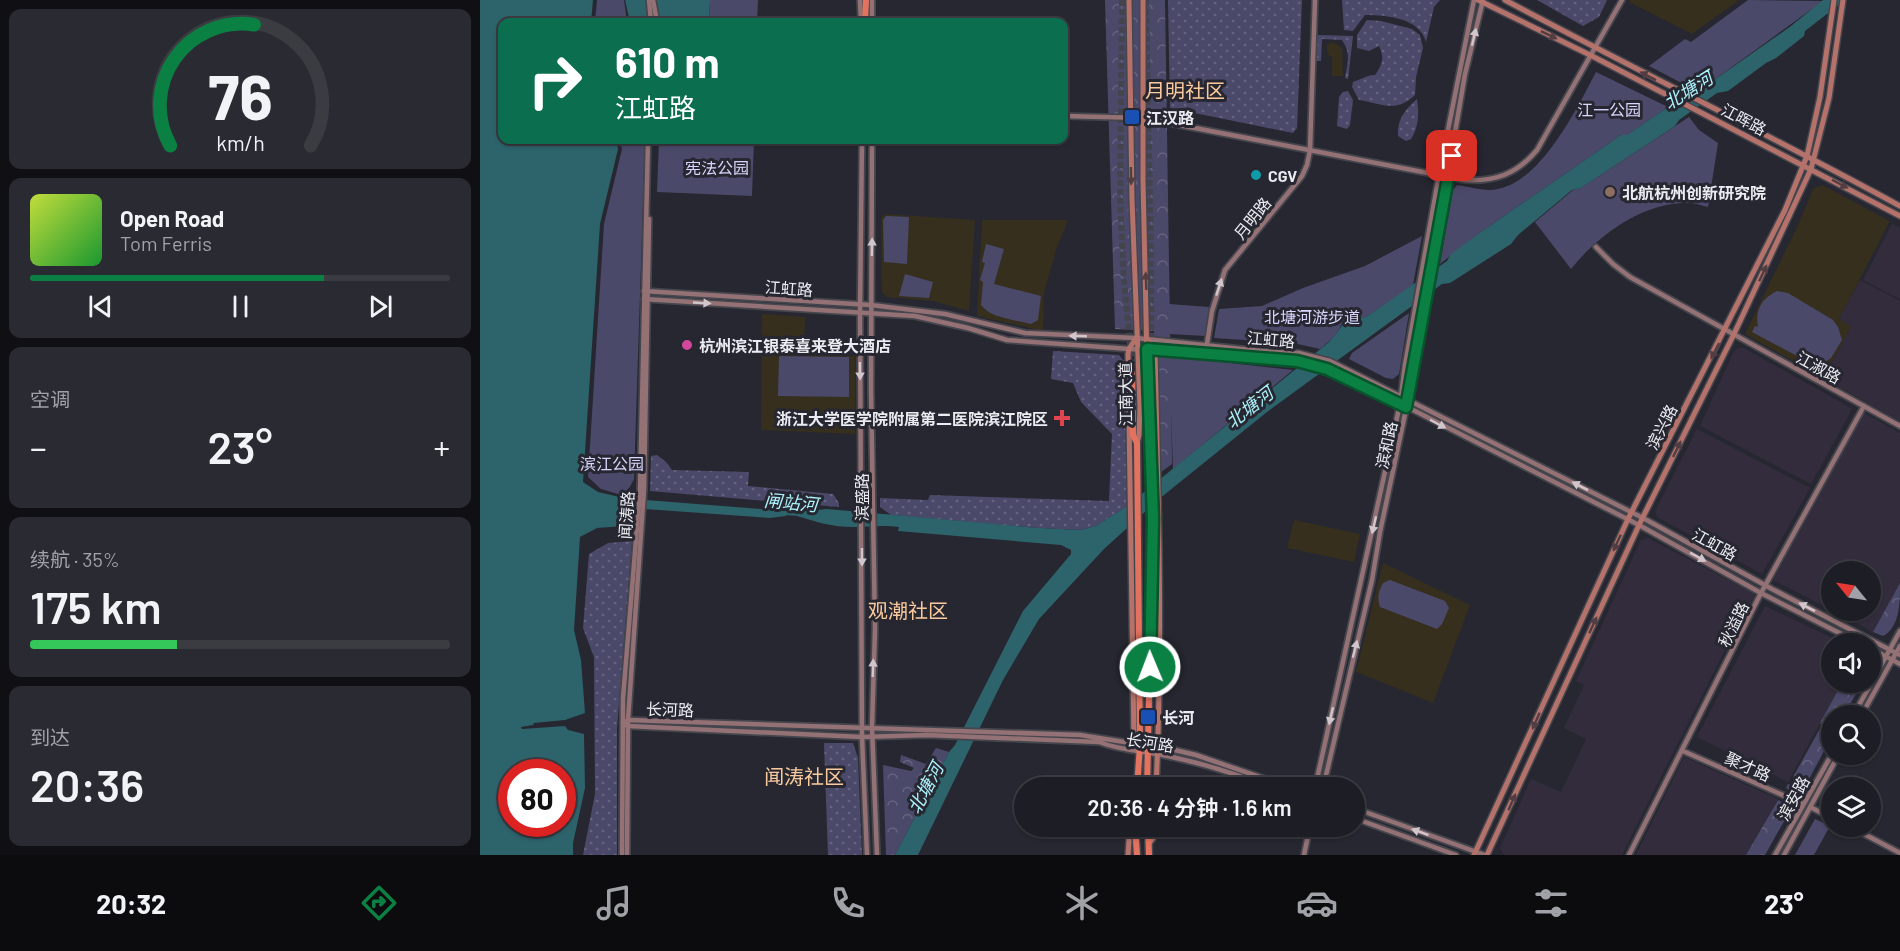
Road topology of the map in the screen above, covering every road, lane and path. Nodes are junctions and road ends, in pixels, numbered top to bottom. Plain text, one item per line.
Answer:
1 (651, 0) edge
2 (860, 0) edge
3 (866, 0) edge
4 (872, 0) edge
5 (1129, 0) edge
6 (1143, 0) edge
7 (1315, 0) edge
8 (1505, 0) edge
9 (1622, 0) edge
10 (1834, 0) edge
11 (1843, 0) edge
12 (1479, 1) edge
13 (651, 18) edge
14 (656, 18) edge
15 (861, 18) edge
16 (865, 18) edge
17 (872, 18) edge
18 (1596, 49) junction
19 (1592, 56) junction
20 (1068, 116) edge
21 (1131, 118) junction
22 (1143, 118) junction
23 (650, 144) edge
24 (862, 144) edge
25 (872, 144) edge
26 (1310, 150) junction
27 (1810, 157) junction
28 (1803, 165) junction
29 (1810, 169) junction
30 (1439, 175) junction
31 (1449, 177) junction
32 (1900, 206) edge
33 (1900, 216) edge
34 (1596, 247) dead end
35 (646, 291) junction
36 (646, 299) junction
37 (860, 305) junction
38 (871, 306) junction
39 (860, 313) junction
40 (871, 314) junction
41 (1726, 330) junction
42 (1734, 334) junction
43 (1136, 338) junction
44 (1148, 340) junction
45 (1207, 344) junction
46 (1129, 349) junction
47 (1138, 349) junction
48 (1147, 349) junction
49 (1155, 350) junction
50 (1132, 366) tunnel mouth
51 (1151, 366) tunnel mouth
52 (1400, 396) junction
53 (1408, 400) junction
54 (1400, 404) junction
55 (1864, 406) junction
56 (1406, 407) junction
57 (1900, 426) edge
58 (1137, 443) junction
59 (1150, 452) junction
60 (1632, 512) junction
61 (1643, 518) junction
62 (1628, 519) junction
63 (1639, 525) junction
64 (1766, 585) junction
65 (1761, 593) junction
66 (1900, 631) edge
67 (1839, 633) edge
68 (1900, 646) edge
69 (1889, 650) junction
70 (1881, 654) edge
71 (1898, 654) edge
72 (1886, 656) junction
73 (1892, 660) junction
74 (1900, 664) edge
75 (1150, 667) junction
76 (1160, 668) junction
77 (1136, 676) junction
78 (1859, 705) edge
79 (1867, 705) edge
80 (626, 723) junction
81 (861, 727) junction
82 (872, 727) junction
83 (928, 733) junction
84 (1007, 735) junction
85 (861, 737) junction
86 (872, 737) junction
87 (1157, 746) junction
88 (1138, 747) junction
89 (1149, 750) junction
90 (1683, 751) junction
91 (1157, 754) junction
92 (1826, 765) edge
93 (1833, 765) edge
94 (1137, 777) edge
95 (1148, 777) edge
96 (1156, 777) edge
97 (1243, 777) edge
98 (1260, 777) edge
99 (1317, 777) edge
100 (1326, 777) edge
101 (1803, 804) junction
102 (1810, 807) junction
103 (1365, 812) edge
104 (1821, 812) edge
105 (1365, 822) edge
106 (1129, 837) edge
107 (1135, 837) edge
108 (1149, 837) edge
109 (1154, 837) edge
110 (1308, 837) edge
111 (1870, 837) edge
112 (1150, 842) junction
113 (1474, 853) edge
114 (1900, 853) edge
115 (1136, 854) edge
116 (622, 855) edge
117 (627, 855) edge
118 (867, 855) edge
119 (877, 855) edge
120 (1128, 855) edge
121 (1149, 855) edge
122 (1304, 855) edge
123 (1456, 855) edge
124 (1486, 855) edge
125 (1629, 855) edge
126 (1775, 855) edge
127 (1784, 855) edge

1 - 13 main road
1 - 14 main road
2 - 15 main road
3 - 16 highway
4 - 17 main road
5 - 21 main road, 江南大道
6 - 22 main road, 江南大道
7 - 26 main road, 月明路
8 - 18 main road, 江晖路
9 - 18 main road
10 - 27 main road, 滨兴路
11 - 27 main road, 滨兴路
12 -> 19 main road, 江晖路
12 - 30 main road, 滨和路
31 -> 12 main road, 滨和路
18 - 19 main road
27 -> 18 main road, 江晖路
19 - 28 main road, 江晖路
19 - 31 main road
20 - 21 main road
21 - 22 main road
21 -> 43 main road, 江南大道
22 - 26 main road
44 -> 22 main road, 江南大道
23 - 35 main road, 闻涛路
24 - 37 main road, 滨盛路
38 -> 25 main road, 滨盛路
26 - 30 main road
45 -> 26 main road, 月明路
27 - 28 main road, 滨兴路
27 - 29 main road, 滨兴路
27 - 32 main road, 江晖路
28 - 29 main road, 江晖路
28 - 41 main road, 滨兴路
29 -> 33 main road, 江晖路
42 -> 29 main road, 滨兴路
30 - 31 main road
30 - 52 main road, 滨和路
31 - 53 main road, 滨和路
34 - 41 main road, 江淑路
35 - 36 main road, 闻涛路
35 - 37 main road, 江虹路
36 -> 39 main road, 江虹路
36 - 80 main road, 闻涛路
37 - 38 main road, 江虹路
37 - 39 main road, 滨盛路
38 - 40 main road, 滨盛路
43 -> 38 main road, 江虹路
39 - 40 main road, 江虹路
39 -> 81 main road, 滨盛路
40 - 46 main road, 江虹路
82 -> 40 main road, 滨盛路
41 - 42 main road, 江淑路
41 -> 60 main road, 滨兴路
42 - 55 main road, 江淑路
61 -> 42 main road, 滨兴路
43 - 44 main road, 江虹路
43 - 46 main road
43 - 47 main road, 江南大道
44 - 45 main road, 江虹路
44 - 48 main road, 江南大道
44 - 49 main road
45 - 52 main road, 江虹路
46 - 47 main road, 江虹路
46 - 77 main road
47 - 48 main road, 江虹路
47 - 58 main road, 江南大道
48 - 49 main road, 江虹路
48 - 59 main road, 江南大道
49 - 54 main road, 江虹路
49 - 76 main road
50 - 58 highway
51 - 59 highway
52 - 53 main road, 江虹路
52 - 54 main road, 滨和路
53 - 56 main road, 滨和路
60 -> 53 main road, 江虹路
54 - 56 main road, 江虹路
54 -> 99 main road, 滨和路
55 - 57 main road, 江淑路
55 - 64 main road, 秋溢路
56 -> 62 main road, 江虹路
100 -> 56 main road, 滨和路
58 - 77 highway, 江南大道
59 - 75 highway, 江南大道
60 - 61 main road, 江虹路
60 - 62 main road, 滨兴路
61 - 63 main road, 滨兴路
61 - 64 main road, 江虹路
62 - 63 main road, 江虹路
62 -> 113 main road, 滨兴路
63 -> 65 main road, 江虹路
124 -> 63 main road, 滨兴路
64 - 65 main road, 秋溢路
69 -> 64 main road, 江虹路
65 - 67 main road, 江虹路
65 - 90 main road, 秋溢路
66 - 69 main road
68 - 71 main road
69 - 71 main road, 江虹路
69 - 72 main road
70 - 72 main road
71 - 73 main road
72 - 73 main road
72 - 78 main road
73 - 74 main road
73 - 79 main road
75 - 76 main road
75 - 89 highway, 江南大道
76 - 87 main road
77 - 88 highway, 江南大道
80 - 81 main road, 长河路
80 - 85 main road, 长河路
80 - 116 main road, 闻涛路
80 - 117 main road, 闻涛路
81 - 82 main road, 长河路
81 - 85 main road, 滨盛路
82 - 83 main road, 长河路
82 - 86 main road, 滨盛路
83 - 84 main road, 长河路
83 - 86 main road, 长河路
84 - 88 main road, 长河路
84 - 88 main road, 长河路
85 - 86 main road, 长河路
85 - 118 main road, 滨盛路
86 - 119 main road, 滨盛路
87 - 89 main road, 长河路
87 - 91 main road
87 - 98 main road, 长河路
88 - 89 main road, 长河路
88 - 94 highway, 江南大道
89 - 91 main road, 长河路
89 - 95 highway, 江南大道
90 - 101 main road, 聚才路
90 - 125 main road, 秋溢路
91 - 96 main road
91 - 97 main road, 长河路
92 - 101 main road, 滨安路
93 - 102 main road, 滨安路
101 - 126 main road, 滨安路
102 - 104 main road
102 - 127 main road, 滨安路
113 -> 103 main road
105 - 123 main road
106 - 120 main road
107 - 115 highway
108 - 112 highway
109 - 112 main road
110 - 122 main road
111 - 114 main road
112 - 121 highway
113 - 124 main road

